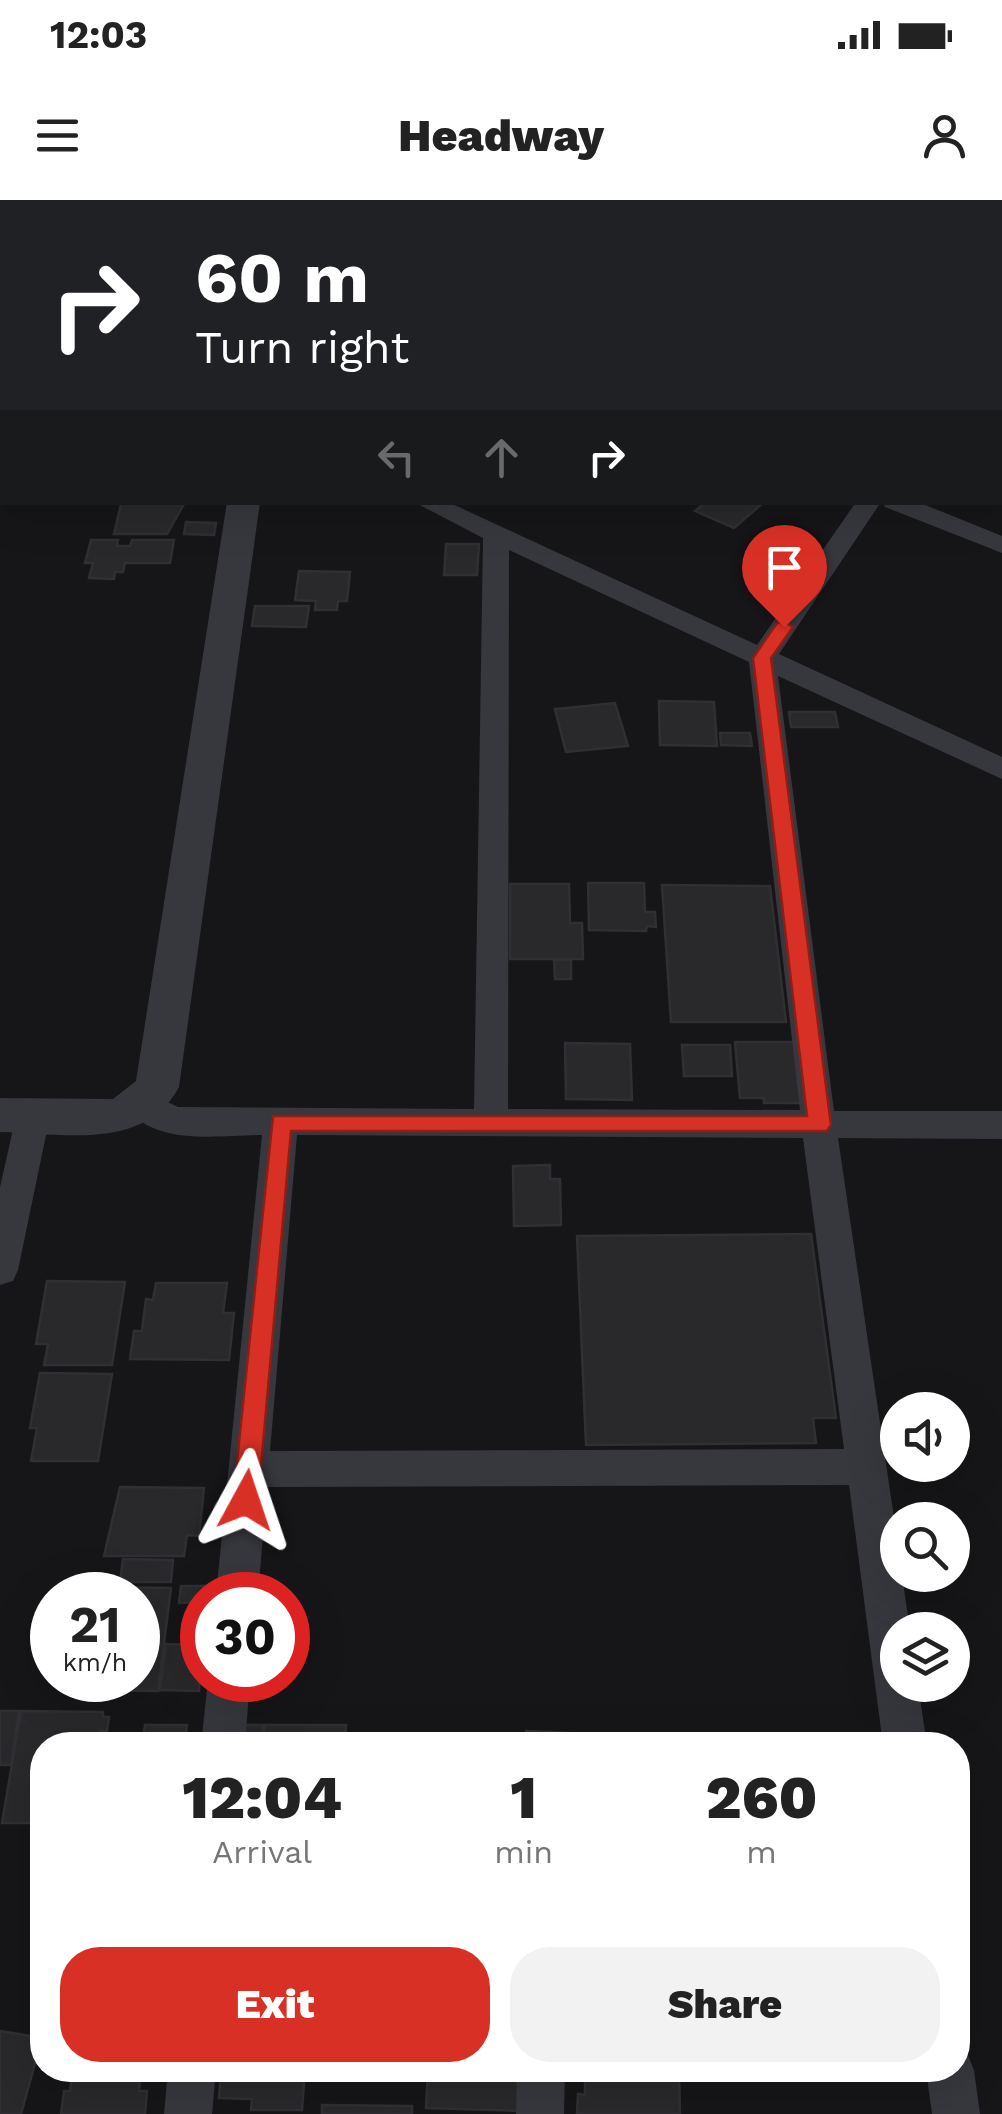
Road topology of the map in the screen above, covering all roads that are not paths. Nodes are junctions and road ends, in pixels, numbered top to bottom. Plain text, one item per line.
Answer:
1 (244, 505) edge
2 (432, 505) edge
3 (867, 505) edge
4 (902, 505) edge
5 (496, 536) junction
6 (1002, 545) edge
7 (762, 658) junction
8 (1002, 769) edge
9 (142, 1103) junction
10 (16, 1116) edge
11 (281, 1122) junction
12 (491, 1123) junction
13 (1002, 1124) edge
14 (820, 1125) junction
15 (0, 1270) edge
16 (866, 1467) junction
17 (248, 1469) junction
18 (239, 1572) edge
19 (227, 1702) edge
20 (224, 1732) edge
21 (903, 1732) edge
22 (191, 2082) edge
23 (540, 2082) edge
24 (952, 2082) edge
25 (188, 2114) edge
26 (540, 2114) edge
27 (956, 2114) edge

1 - 9 street
2 - 5 street
3 - 7 street
4 - 6 street
5 - 7 street
5 - 12 street
7 - 8 street
7 - 14 street
9 - 10 street
9 - 11 street
10 - 15 street
11 - 12 street
11 - 17 street
12 - 14 street
13 - 14 street
14 - 16 street
16 - 17 street
16 - 21 street
17 - 18 street
19 - 20 street
22 - 25 street
23 - 26 street
24 - 27 street

